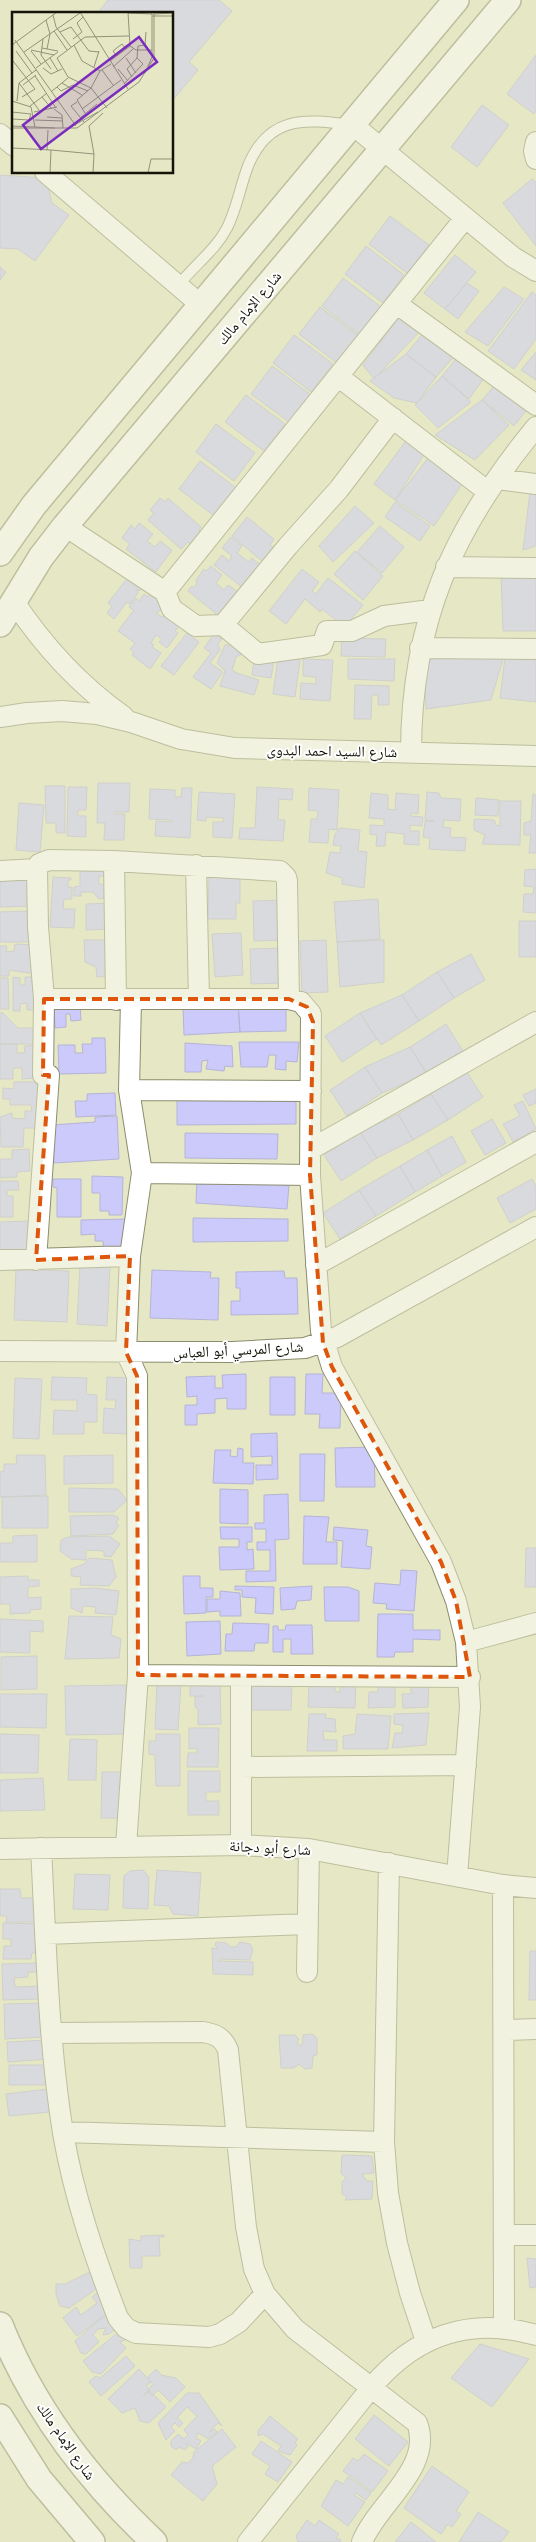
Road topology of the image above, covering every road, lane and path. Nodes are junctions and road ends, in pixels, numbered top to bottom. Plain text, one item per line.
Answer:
1 (456, 0) edge
2 (508, 0) edge
3 (352, 125) junction
4 (0, 134) edge
5 (536, 142) edge
6 (12, 144) edge
7 (383, 150) junction
8 (536, 159) edge
9 (47, 174) edge
10 (465, 218) junction
11 (536, 271) edge
12 (178, 286) junction
13 (397, 304) junction
14 (201, 305) junction
15 (339, 377) junction
16 (536, 405) edge
17 (392, 418) junction
18 (536, 428) edge
19 (536, 484) edge
20 (492, 485) junction
21 (65, 526) junction
22 (0, 553) edge
23 (446, 567) junction
24 (536, 568) edge
25 (165, 592) junction
26 (13, 600) junction
27 (430, 610) junction
28 (0, 624) edge
29 (223, 625) junction
30 (420, 648) junction
31 (536, 649) edge
32 (0, 717) edge
33 (131, 722) junction
34 (411, 753) junction
35 (536, 756) edge
36 (114, 860) junction
37 (196, 865) junction
38 (37, 869) junction
39 (0, 872) edge
40 (44, 999) junction
41 (199, 999) junction
42 (289, 999) junction
43 (124, 1000) junction
44 (536, 1022) edge
45 (129, 1090) junction
46 (311, 1091) junction
47 (536, 1142) edge
48 (311, 1150) junction
49 (142, 1173) junction
50 (310, 1176) junction
51 (536, 1227) edge
52 (130, 1256) junction
53 (0, 1260) edge
54 (36, 1260) junction
55 (316, 1264) junction
56 (323, 1343) junction
57 (0, 1351) edge
58 (126, 1352) junction
59 (536, 1623) edge
60 (466, 1642) junction
61 (138, 1675) junction
62 (241, 1677) junction
63 (470, 1677) junction
64 (466, 1765) junction
65 (241, 1767) junction
66 (241, 1845) junction
67 (126, 1846) junction
68 (41, 1848) junction
69 (0, 1849) edge
70 (309, 1849) junction
71 (389, 1863) junction
72 (457, 1876) junction
73 (503, 1885) junction
74 (536, 1888) edge
75 (308, 1924) junction
76 (46, 1934) junction
77 (307, 1972) dead end
78 (536, 2029) edge
79 (505, 2030) junction
80 (52, 2033) junction
81 (63, 2132) junction
82 (236, 2137) junction
83 (384, 2142) junction
84 (504, 2234) junction
85 (536, 2235) edge
86 (266, 2294) junction
87 (0, 2325) edge
88 (504, 2329) junction
89 (536, 2335) edge
90 (426, 2341) junction
91 (371, 2388) junction
92 (0, 2417) edge
93 (92, 2542) edge
94 (154, 2542) edge
95 (248, 2542) edge
96 (362, 2542) edge

1 - 3 street
2 - 7 street, شارع الإمام مالك
3 - 7 street
3 - 12 lane
3 - 14 street
4 - 6 street
5 - 8 street
7 - 10 street
7 - 21 street, شارع الإمام مالك
9 - 12 street
10 - 11 street
10 - 13 street
12 - 14 street
13 - 15 street
13 - 16 street
14 - 22 street
15 - 17 street
15 - 25 street
17 - 20 street
17 - 29 street
18 - 20 street
19 - 20 street
20 - 23 street
21 - 25 street
21 - 26 street, شارع الإمام مالك
23 - 24 street
23 - 27 street
25 - 29 street
26 - 28 street, شارع الإمام مالك
26 - 33 street, شارع السيد احمد البدوى
27 - 29 street
27 - 30 street
30 - 31 street
30 - 34 street
32 - 33 street, شارع السيد احمد البدوى
33 - 34 street, شارع السيد احمد البدوى
34 - 35 street, شارع السيد احمد البدوى
36 - 37 street
36 - 38 street
36 - 43 street
37 - 41 street
37 - 42 street
38 - 39 street
38 - 40 street
40 - 43 street
40 - 54 street
41 - 42 street
41 - 43 street
42 - 46 street
43 - 45 street
44 - 48 street
45 - 46 street
45 - 49 street
46 - 48 street
47 - 55 street
48 - 50 street
49 - 50 street
49 - 52 street
50 - 55 street
51 - 56 street, شارع المرسي أبو العباس
52 - 54 street
52 - 58 street
53 - 54 street
55 - 56 street
56 - 58 street, شارع المرسي أبو العباس
56 - 60 street
57 - 58 street, شارع المرسي أبو العباس
58 - 61 street
59 - 60 street
60 - 63 street
61 - 62 street
61 - 67 street
62 - 63 street
62 - 65 street
63 - 64 street
64 - 65 street
64 - 72 street
65 - 66 street
66 - 67 street, شارع أبو دجانة
66 - 70 street, شارع أبو دجانة
67 - 68 street, شارع أبو دجانة
68 - 69 street, شارع أبو دجانة
68 - 76 street
70 - 71 street, شارع أبو دجانة
70 - 75 street
71 - 72 street, شارع أبو دجانة
71 - 83 street
72 - 73 street, شارع أبو دجانة
73 - 74 street, شارع أبو دجانة
73 - 79 street
75 - 76 street
75 - 77 street
76 - 80 street
78 - 79 street
79 - 84 street
80 - 81 street
80 - 82 street
81 - 82 street
81 - 86 street
82 - 83 street
82 - 86 street
83 - 90 street
84 - 85 street
84 - 88 street
86 - 91 street
87 - 94 street, شارع الإمام مالك
88 - 89 street
88 - 90 street
90 - 91 street
91 - 95 street
91 - 96 street
92 - 93 street

